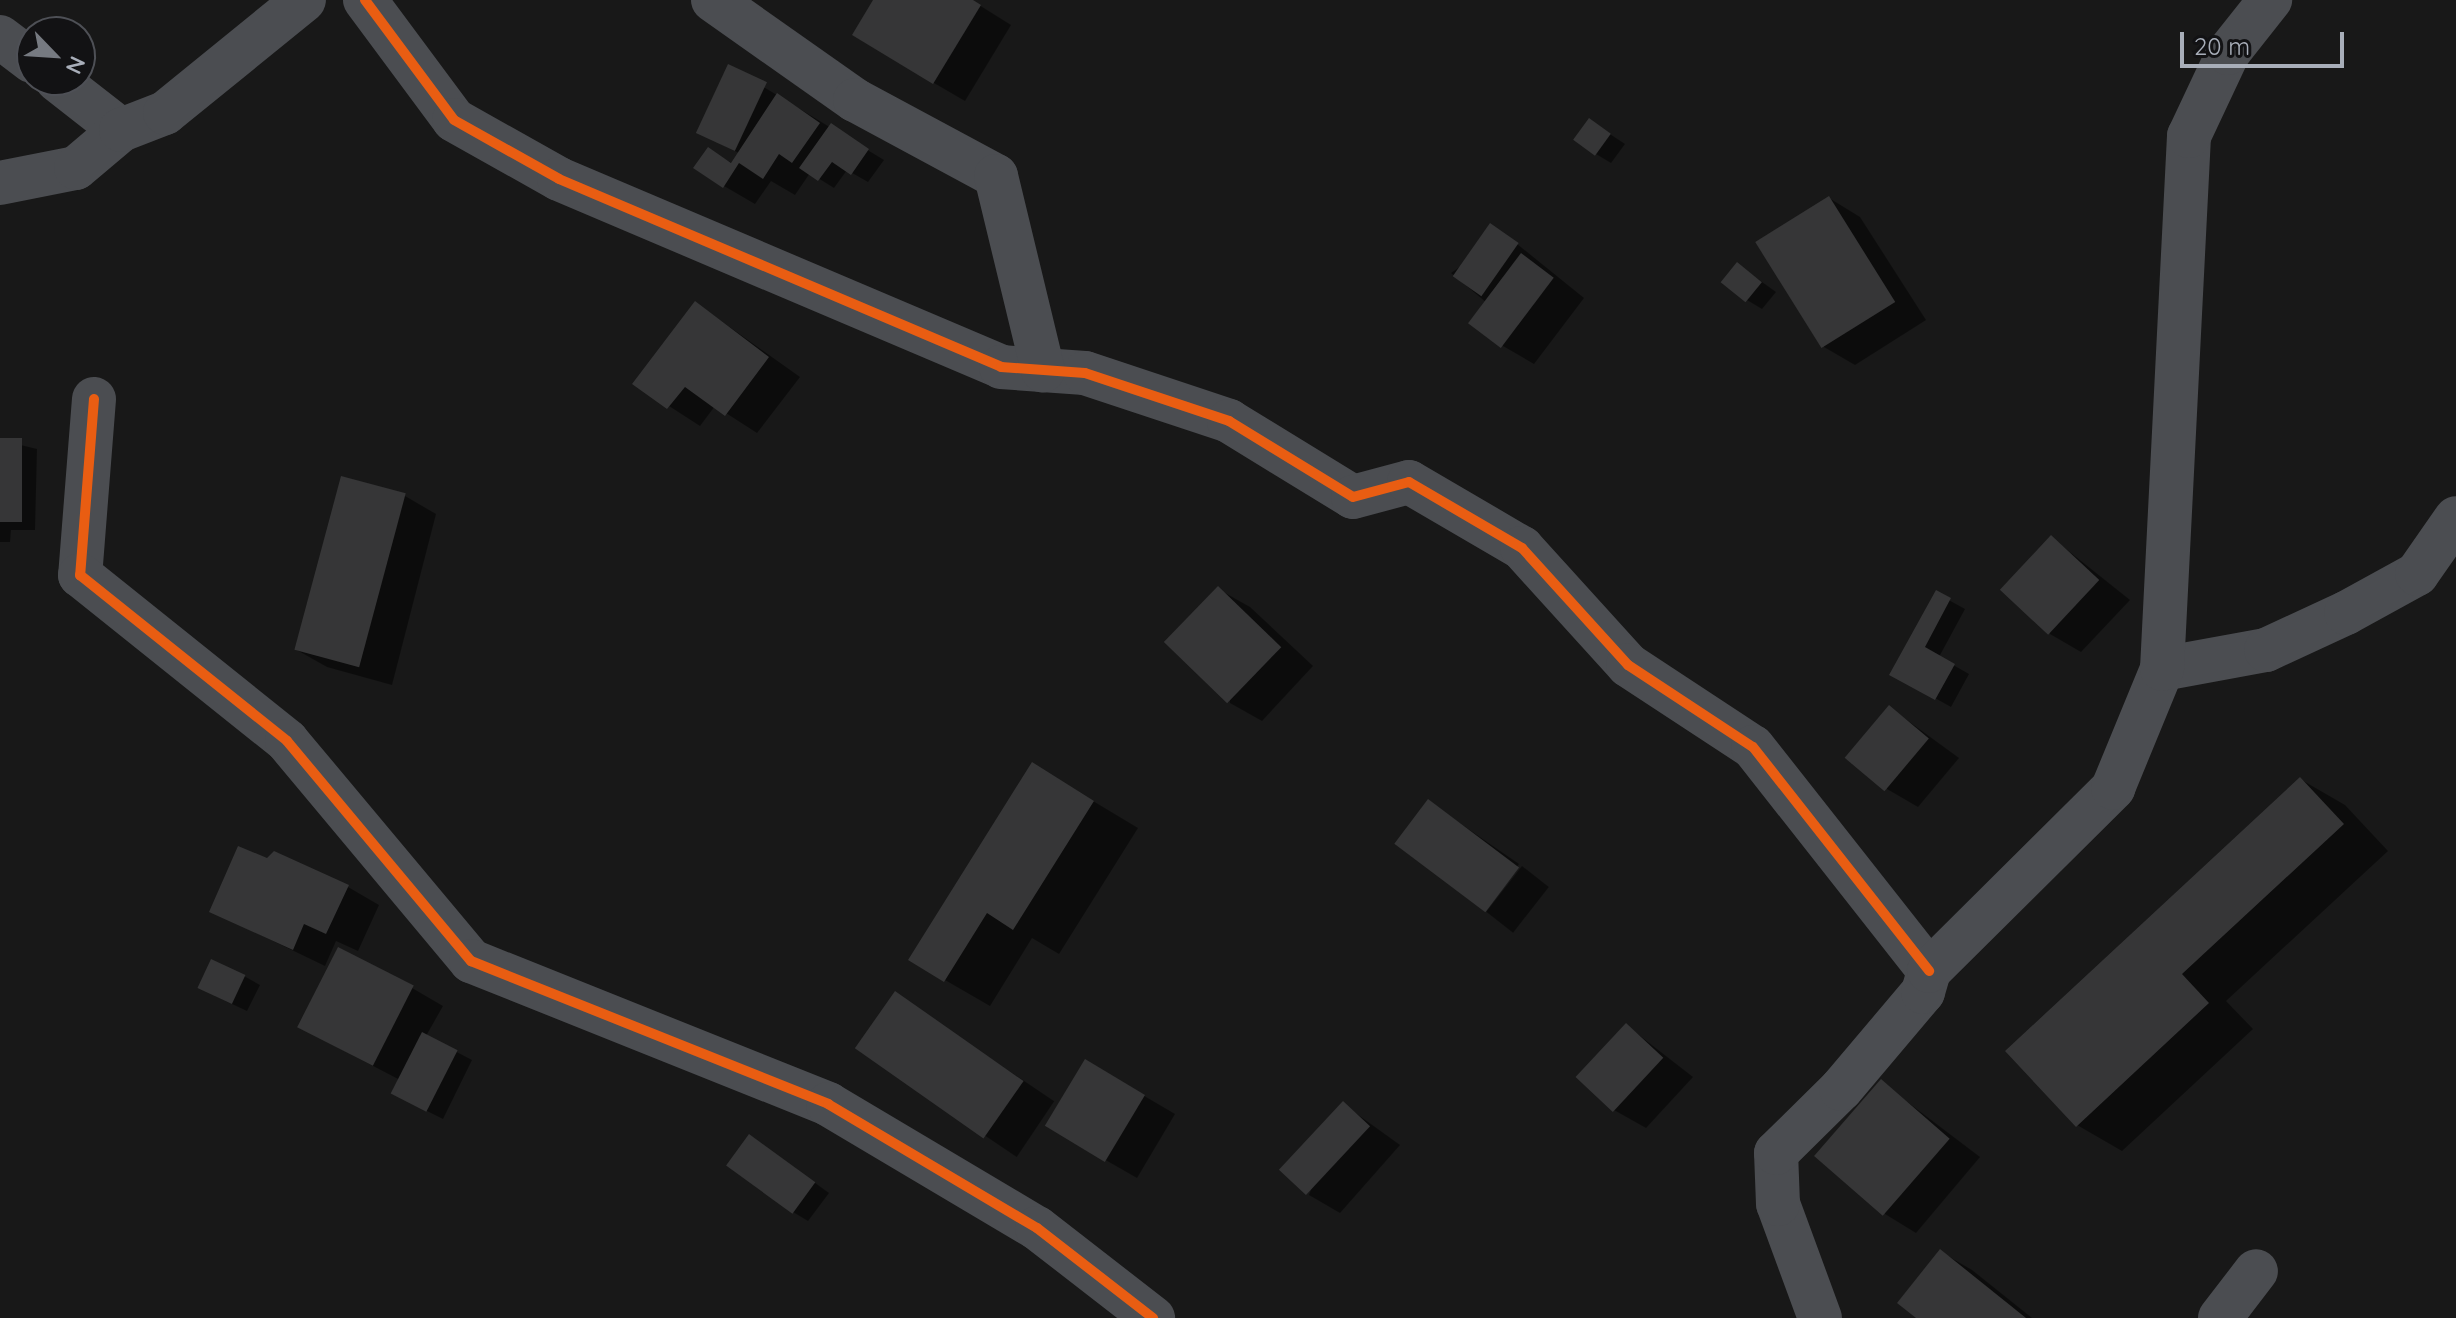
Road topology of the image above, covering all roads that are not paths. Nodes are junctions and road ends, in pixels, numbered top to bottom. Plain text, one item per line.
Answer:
1 (304, 0) edge
2 (365, 0) edge
3 (713, 0) edge
4 (2270, 0) edge
5 (77, 96) edge
6 (121, 130) junction
7 (0, 183) edge
8 (1043, 370) junction
9 (94, 399) dead end
10 (2456, 518) edge
11 (2162, 669) junction
12 (1929, 971) junction
13 (2256, 1271) dead end
14 (1153, 1318) edge
15 (1820, 1318) edge
16 (2220, 1318) edge

1 - 6 street
2 - 8 street
3 - 8 street
4 - 11 street
5 - 6 street
6 - 7 street
8 - 12 street
9 - 14 street
10 - 11 street
11 - 12 street
12 - 15 street
13 - 16 street

